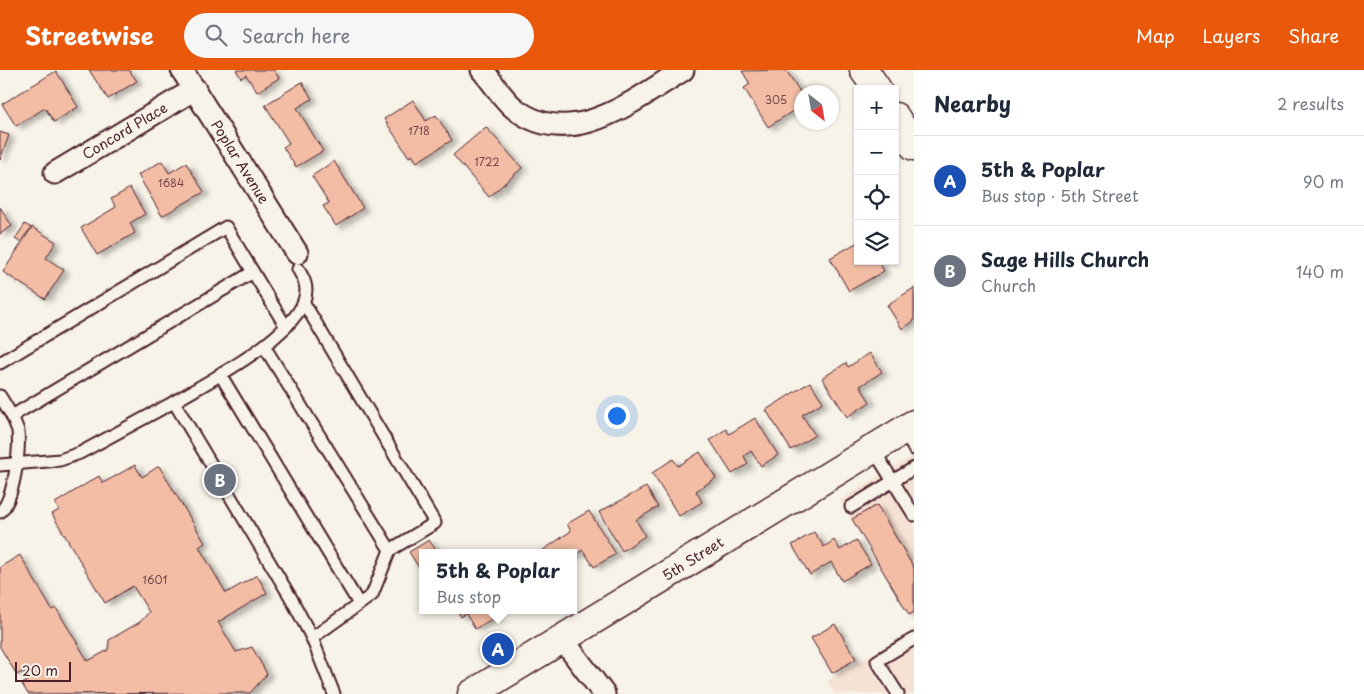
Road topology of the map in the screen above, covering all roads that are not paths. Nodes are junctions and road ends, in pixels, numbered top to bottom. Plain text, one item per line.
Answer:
1 (182, 70) edge
2 (482, 70) edge
3 (683, 70) edge
4 (864, 70) edge
5 (874, 85) edge
6 (194, 89) junction
7 (899, 123) edge
8 (914, 146) edge
9 (55, 173) dead end
10 (298, 261) joint
11 (253, 272) junction
12 (304, 303) junction
13 (286, 327) junction
14 (264, 346) junction
15 (0, 363) edge
16 (220, 374) junction
17 (0, 396) edge
18 (174, 402) junction
19 (12, 416) junction
20 (910, 434) edge
21 (873, 448) junction
22 (16, 464) junction
23 (0, 465) edge
24 (914, 468) edge
25 (893, 481) junction
26 (851, 506) dead end
27 (0, 512) edge
28 (914, 515) edge
29 (390, 550) junction
30 (358, 604) junction
31 (312, 638) junction
32 (914, 639) edge
33 (563, 640) junction
34 (334, 694) edge
35 (472, 694) edge
36 (604, 694) edge
37 (898, 694) edge

1 - 6 street, Poplar Avenue
2 - 3 street
4 - 5 main road
6 - 9 street, Concord Place
6 - 10 street, Poplar Avenue
7 - 8 main road
10 - 12 lane
11 - 13 lane
11 - 15 lane
11 - 19 lane
12 - 13 lane
12 - 29 lane
13 - 14 lane
14 - 16 lane
14 - 29 lane
16 - 18 lane
16 - 30 lane
17 - 19 lane
18 - 22 lane
18 - 31 lane
19 - 22 lane
20 - 21 main road, 5th Street
21 - 25 lane
21 - 33 main road, 5th Street
22 - 23 lane
22 - 27 lane
24 - 25 lane
25 - 26 lane
25 - 28 lane
29 - 30 lane
30 - 31 lane
31 - 34 lane
32 - 37 lane
33 - 35 main road, 5th Street
33 - 36 street

